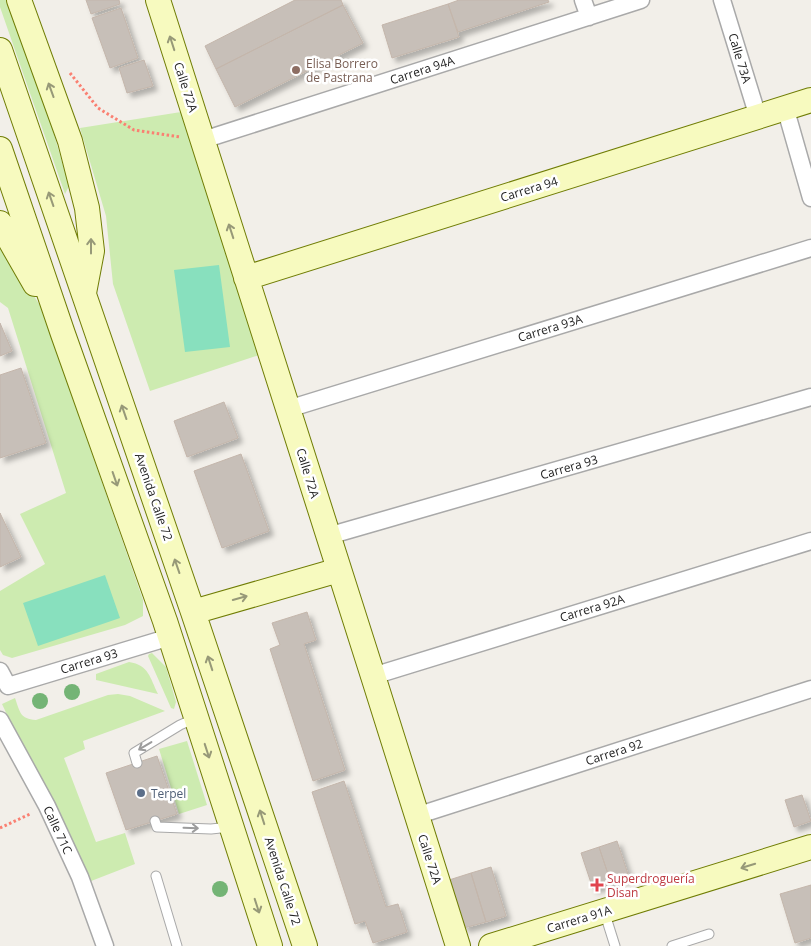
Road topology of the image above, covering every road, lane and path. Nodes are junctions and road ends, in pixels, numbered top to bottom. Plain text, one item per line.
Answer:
1 (19, 0) edge
2 (158, 0) edge
3 (584, 0) edge
4 (641, 0) edge
5 (722, 0) edge
6 (589, 17) junction
7 (0, 50) edge
8 (65, 67) dead end
9 (811, 100) edge
10 (787, 114) dead end
11 (758, 117) junction
12 (203, 140) junction
13 (0, 149) edge
14 (811, 198) edge
15 (0, 223) edge
16 (811, 248) edge
17 (246, 278) junction
18 (84, 294) junction
19 (63, 334) junction
20 (811, 397) edge
21 (288, 409) junction
22 (328, 536) junction
23 (811, 541) edge
24 (339, 570) junction
25 (193, 612) junction
26 (170, 637) junction
27 (0, 670) edge
28 (374, 676) junction
29 (811, 689) edge
30 (196, 718) junction
31 (0, 720) edge
32 (137, 763) dead end
33 (47, 806) junction
34 (416, 816) junction
35 (155, 821) dead end
36 (231, 826) junction
37 (0, 828) edge
38 (811, 847) edge
39 (786, 855) junction
40 (811, 862) edge
41 (156, 876) dead end
42 (604, 911) junction
43 (710, 934) dead end
44 (105, 946) edge
45 (177, 946) edge
46 (270, 946) edge
47 (305, 946) edge
48 (458, 946) edge
49 (490, 946) edge
50 (615, 946) edge
51 (672, 946) edge

18 -> 1 main road
12 -> 2 main road, Calle 72A
3 - 6 street
4 - 6 street, Carrera 94A
5 - 11 street, Calle 73A
6 - 12 street, Carrera 94A
18 -> 7 main road, Avenida Calle 72
8 - 12 path
9 - 11 main road, Carrera 94
10 - 14 street
11 - 17 main road, Carrera 94
17 -> 12 main road, Calle 72A
13 - 19 main road
15 - 19 main road
16 - 21 street, Carrera 93A
17 - 21 main road, Calle 72A
25 -> 18 main road, Avenida Calle 72
19 -> 26 main road
20 - 22 street, Carrera 93
21 - 22 main road, Calle 72A
22 - 24 main road, Calle 72A
23 - 28 street, Carrera 92A
25 -> 24 main road
24 - 28 main road, Calle 72A
47 -> 25 main road, Avenida Calle 72
26 - 27 street, Carrera 93
26 - 30 main road
28 - 34 main road, Calle 72A
29 - 34 street, Carrera 92
30 -> 32 lane
30 -> 36 main road
31 - 33 street, Calle 71C
33 - 37 path
33 - 44 street, Calle 71C
34 - 48 main road, Calle 72A
35 -> 36 lane
36 -> 46 main road
38 - 39 main road, Carrera 91A
39 - 40 street
39 -> 42 main road, Carrera 91A
41 - 45 lane
42 - 49 main road, Carrera 91A
42 - 50 lane
43 - 51 lane

